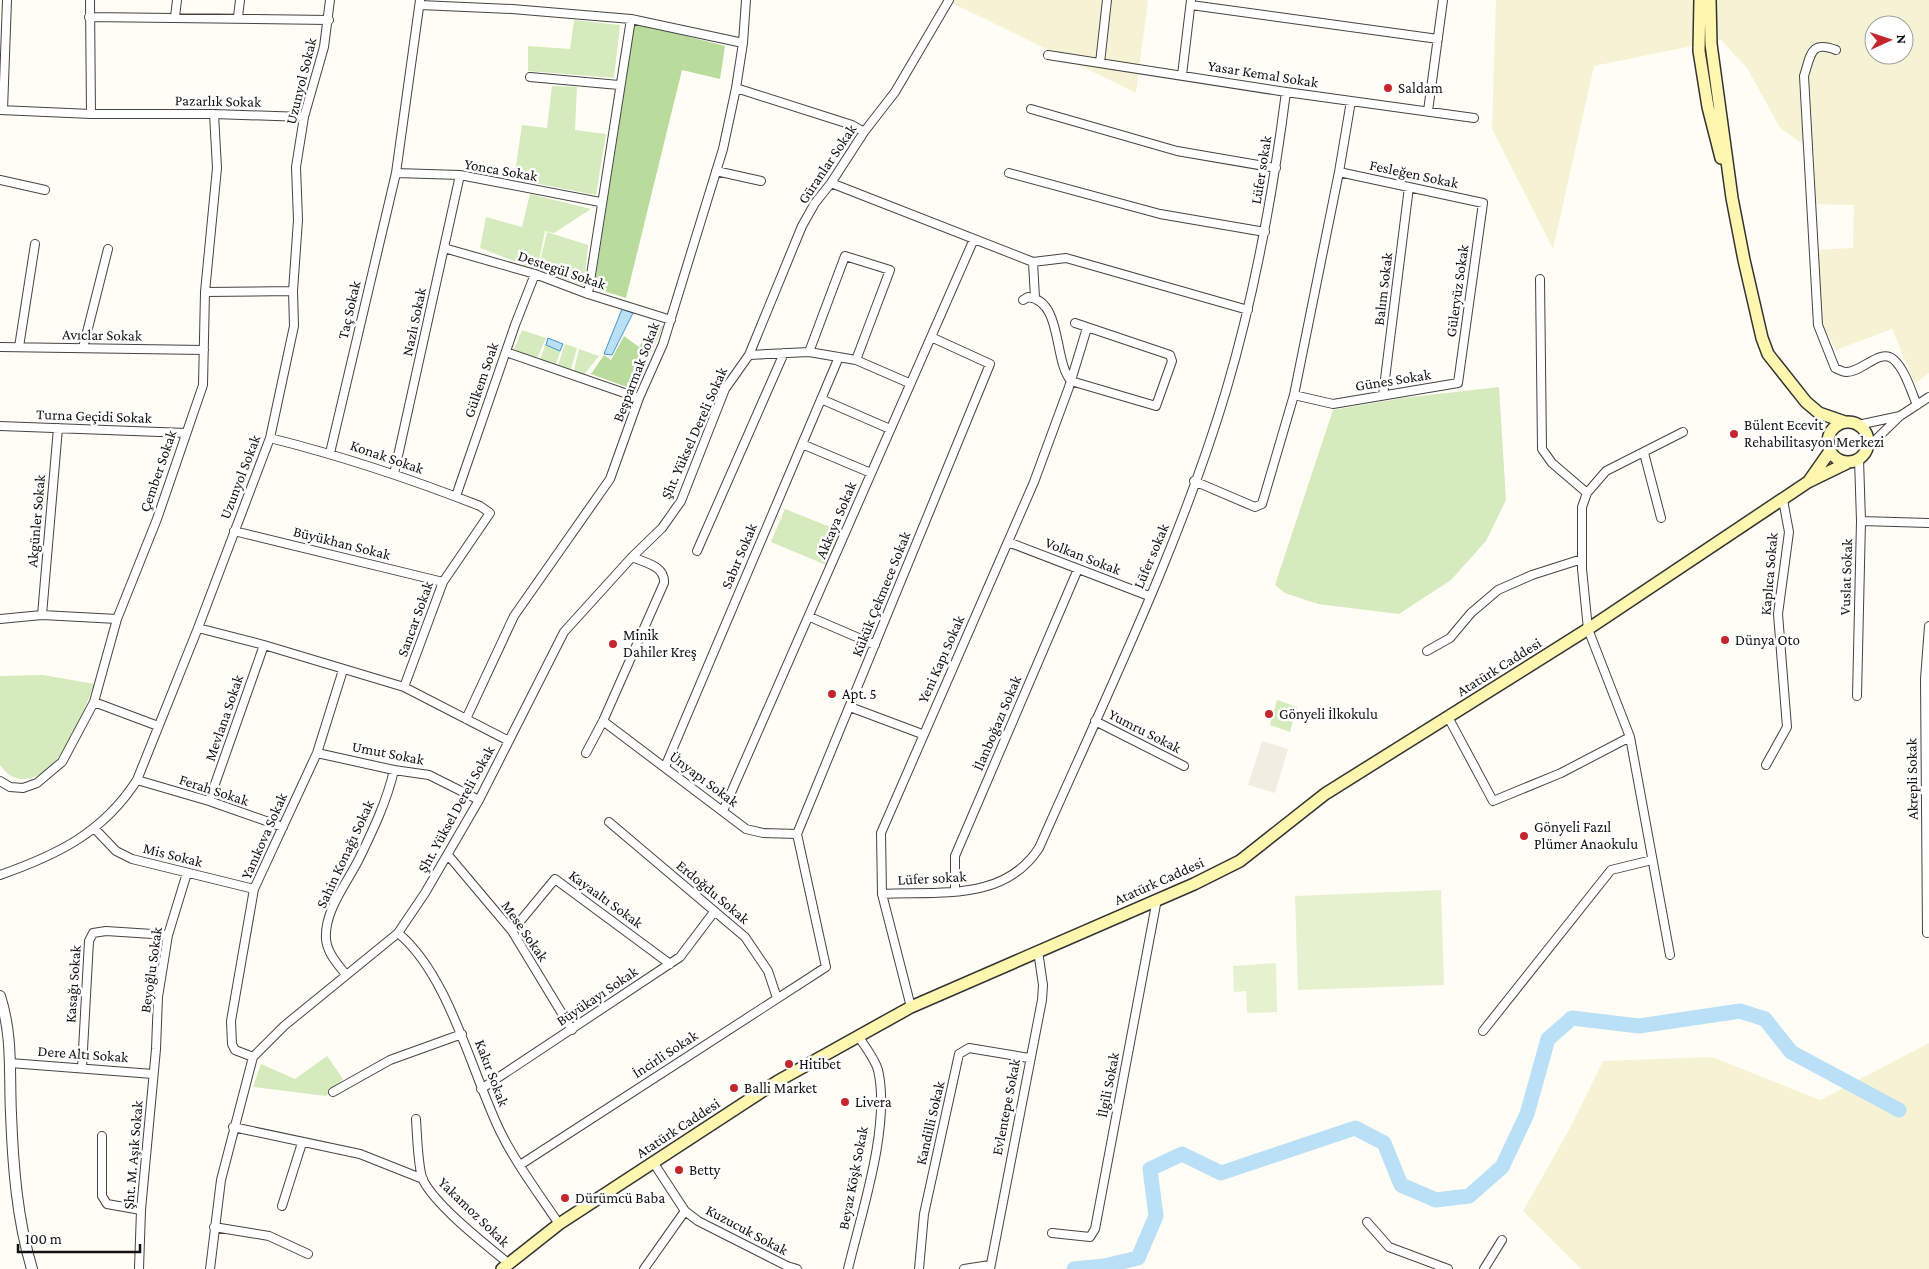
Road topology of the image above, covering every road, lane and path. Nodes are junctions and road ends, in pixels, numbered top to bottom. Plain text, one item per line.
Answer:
1 (7, 0) edge
2 (90, 0) edge
3 (177, 0) edge
4 (240, 0) edge
5 (330, 0) edge
6 (513, 0) edge
7 (746, 0) edge
8 (950, 0) edge
9 (1107, 0) edge
10 (1443, 0) edge
11 (1700, 0) edge
12 (1710, 0) edge
13 (420, 2) edge
14 (1191, 3) edge
15 (512, 9) junction
16 (89, 17) junction
17 (175, 17) junction
18 (238, 17) junction
19 (631, 19) junction
20 (328, 20) junction
21 (1438, 39) junction
22 (743, 43) junction
23 (1836, 50) dead end
24 (1048, 55) dead end
25 (1100, 63) junction
26 (1182, 75) junction
27 (530, 77) dead end
28 (618, 86) junction
29 (736, 88) junction
30 (1286, 92) junction
31 (1351, 101) junction
32 (1031, 109) dead end
33 (2, 110) edge
34 (1428, 111) junction
35 (91, 114) junction
36 (214, 114) junction
37 (304, 117) junction
38 (1474, 118) dead end
39 (864, 132) junction
40 (1276, 168) junction
41 (716, 171) junction
42 (1339, 172) junction
43 (396, 173) junction
44 (1010, 173) dead end
45 (460, 176) junction
46 (0, 180) edge
47 (762, 181) dead end
48 (831, 183) junction
49 (1409, 187) junction
50 (45, 190) dead end
51 (1732, 198) junction
52 (600, 202) junction
53 (1482, 203) joint
54 (1265, 232) junction
55 (974, 239) junction
56 (35, 244) dead end
57 (444, 248) junction
58 (108, 249) dead end
59 (1033, 262) junction
60 (535, 274) junction
61 (1540, 279) dead end
62 (293, 291) junction
63 (205, 292) junction
64 (588, 294) junction
65 (1035, 298) junction
66 (1023, 300) dead end
67 (1248, 310) junction
68 (671, 320) junction
69 (1075, 323) dead end
70 (1087, 328) junction
71 (931, 337) junction
72 (0, 346) edge
73 (19, 347) junction
74 (83, 348) junction
75 (204, 350) junction
76 (506, 352) junction
77 (809, 352) junction
78 (784, 353) junction
79 (749, 355) junction
80 (839, 357) junction
81 (856, 360) junction
82 (1071, 381) junction
83 (909, 383) junction
84 (1458, 383) joint
85 (1294, 395) junction
86 (1383, 395) junction
87 (1929, 396) edge
88 (639, 398) junction
89 (821, 399) junction
90 (1917, 405) junction
91 (1819, 413) junction
92 (1900, 416) junction
93 (1845, 422) junction
94 (1858, 425) junction
95 (0, 426) edge
96 (58, 428) junction
97 (890, 429) junction
98 (1683, 432) dead end
99 (186, 434) junction
100 (270, 438) junction
101 (802, 444) junction
102 (1829, 446) junction
103 (1867, 448) junction
104 (330, 453) junction
105 (1644, 453) junction
106 (1860, 459) junction
107 (1847, 462) junction
108 (871, 473) junction
109 (394, 474) junction
110 (1194, 481) junction
111 (1808, 482) junction
112 (1587, 493) junction
113 (456, 496) junction
114 (1783, 500) junction
115 (490, 514) joint
116 (1661, 518) dead end
117 (1861, 521) junction
118 (1929, 523) edge
119 (234, 531) junction
120 (1008, 542) junction
121 (697, 551) dead end
122 (632, 557) junction
123 (1582, 559) junction
124 (1078, 569) junction
125 (443, 582) junction
126 (1149, 596) junction
127 (42, 616) junction
128 (810, 617) junction
129 (117, 619) junction
130 (0, 620) edge
131 (1929, 626) edge
132 (198, 628) junction
133 (1588, 629) junction
134 (264, 645) junction
135 (875, 645) junction
136 (1427, 651) dead end
137 (343, 670) junction
138 (1927, 680) edge
139 (404, 687) junction
140 (1857, 696) dead end
141 (94, 702) junction
142 (850, 707) junction
143 (1448, 717) junction
144 (466, 719) junction
145 (603, 721) junction
146 (1095, 721) junction
147 (158, 726) junction
148 (922, 734) junction
149 (1630, 737) junction
150 (509, 741) junction
151 (317, 752) junction
152 (586, 753) dead end
153 (1184, 766) dead end
154 (1766, 766) dead end
155 (665, 767) junction
156 (394, 770) junction
157 (137, 780) junction
158 (0, 781) edge
159 (479, 800) junction
160 (209, 801) junction
161 (723, 811) junction
162 (609, 822) dead end
163 (283, 827) junction
164 (95, 830) junction
165 (797, 834) junction
166 (448, 855) junction
167 (1652, 860) junction
168 (187, 873) junction
169 (0, 875) edge
170 (254, 889) junction
171 (955, 891) junction
172 (882, 894) junction
173 (1157, 899) junction
174 (714, 912) junction
175 (512, 931) junction
176 (398, 933) junction
177 (1927, 933) dead end
178 (168, 936) junction
179 (1038, 951) junction
180 (1670, 955) dead end
181 (670, 964) junction
182 (346, 975) junction
183 (0, 996) edge
184 (777, 998) junction
185 (911, 1007) junction
186 (2, 1009) edge
187 (572, 1030) junction
188 (1483, 1031) dead end
189 (462, 1034) junction
190 (859, 1037) junction
191 (254, 1057) junction
192 (1029, 1058) junction
193 (10, 1063) junction
194 (82, 1068) junction
195 (153, 1074) junction
196 (481, 1090) junction
197 (333, 1092) dead end
198 (416, 1119) dead end
199 (233, 1128) junction
200 (102, 1136) dead end
201 (302, 1143) junction
202 (653, 1162) junction
203 (520, 1165) junction
204 (422, 1179) junction
205 (282, 1206) dead end
206 (141, 1210) junction
207 (686, 1211) junction
208 (1367, 1222) dead end
209 (559, 1224) junction
210 (214, 1227) junction
211 (1052, 1233) dead end
212 (1502, 1240) dead end
213 (308, 1254) dead end
214 (505, 1266) edge
215 (990, 1267) edge
216 (32, 1269) edge
217 (139, 1269) edge
218 (210, 1269) edge
219 (644, 1269) edge
220 (797, 1269) edge
221 (848, 1269) edge
222 (919, 1269) edge
223 (964, 1269) edge
224 (1448, 1269) edge
225 (1484, 1269) edge

1 - 33 street
2 - 16 street
3 - 17 street
4 - 18 street
5 - 20 street, Uzunyol Sokak
6 - 15 street
7 - 22 street, Beşparmak Sokak
8 - 39 street, Güranlar Sokak
9 - 25 street
10 - 21 street
11 - 51 main road
12 - 51 main road
13 - 15 street
13 - 43 street, Taç Sokak
14 - 21 street
14 - 26 street
15 - 19 street
16 - 17 street
16 - 35 street
17 - 18 street
18 - 20 street
19 - 22 street
19 - 28 street
20 - 37 street, Uzunyol Sokak
21 - 34 street
22 - 29 street, Beşparmak Sokak
23 - 90 street
24 - 25 street, Yasar Kemal Sokak
25 - 26 street, Yasar Kemal Sokak
26 - 30 street, Yasar Kemal Sokak
27 - 28 street
28 - 52 street
29 - 39 street
29 - 41 street, Beşparmak Sokak
30 - 31 street, Yasar Kemal Sokak
30 - 40 street, Lüfer sokak
31 - 34 street, Yasar Kemal Sokak
31 - 42 street
32 - 40 street
33 - 35 street
34 - 38 street, Yasar Kemal Sokak
35 - 36 street, Pazarlık Sokak
36 - 37 street, Pazarlık Sokak
36 - 63 street, Çember Sokak
37 - 62 street, Uzunyol Sokak
39 - 48 street, Güranlar Sokak
40 - 54 street, Lüfer sokak
41 - 47 street
41 - 68 street, Beşparmak Sokak
42 - 49 street, Fesleğen Sokak
42 - 85 street
43 - 45 street, Yonca Sokak
43 - 104 street, Taç Sokak
44 - 54 street
45 - 52 street, Yonca Sokak
45 - 57 street, Nazlı Sokak
46 - 50 street
48 - 55 street
48 - 79 street, Güranlar Sokak
49 - 53 street, Fesleğen Sokak
49 - 86 street, Balım Sokak
51 - 91 main road
52 - 64 street
53 - 84 street, Güleryüz Sokak
54 - 67 street, Lüfer sokak
55 - 59 street
55 - 71 street, Akkaya Sokak
56 - 73 street
57 - 60 street, Destegül Sokak
57 - 109 street, Nazlı Sokak
58 - 74 street
59 - 65 street
59 - 67 street
60 - 64 street, Destegül Sokak
60 - 76 street, Gülkem Soak
61 - 112 street
62 - 63 street
62 - 100 street, Uzunyol Sokak
63 - 75 street, Çember Sokak
64 - 68 street, Destegül Sokak
65 - 66 street
65 - 82 street
67 - 110 street, Lüfer sokak
68 - 88 street, Beşparmak Sokak
69 - 70 street
70 - 82 street, Yeni Kapı Sokak
70 - 82 street
71 - 83 street, Akkaya Sokak
71 - 135 street, Kükük Çekmece Sokak
72 - 73 street, Avıclar Sokak
73 - 74 street, Avıclar Sokak
74 - 75 street, Avıclar Sokak
75 - 99 street, Çember Sokak
76 - 88 street
76 - 113 street, Gülkem Soak
77 - 78 street
77 - 80 street
77 - 81 street
78 - 79 street
78 - 121 street
79 - 122 street, Şht. Yüksel Dereli Sokak
80 - 81 street
80 - 89 street, Sabır Sokak
81 - 83 street
82 - 120 street, Yeni Kapı Sokak
83 - 97 street, Akkaya Sokak
84 - 86 street, Günes Sokak
85 - 86 street, Günes Sokak
85 - 110 street
87 - 90 street
88 - 144 street, Beşparmak Sokak
89 - 97 street
89 - 101 street, Sabır Sokak
90 - 92 street
91 - 93 main road
91 - 102 main road
92 - 94 street
92 - 103 street
93 - 94 main road
93 - 102 main road
94 - 103 main road
95 - 96 street, Turna Geçidi Sokak
96 - 99 street, Turna Geçidi Sokak
96 - 127 street, Akgünler Sokak
97 - 108 street, Akkaya Sokak
98 - 105 street
99 - 129 street, Çember Sokak
100 - 104 street, Konak Sokak
100 - 119 street, Uzunyol Sokak
101 - 108 street
101 - 155 street, Sabır Sokak
102 - 107 main road
102 - 111 main road, Atatürk Caddesi
103 - 106 main road
104 - 109 street, Konak Sokak
105 - 112 street
105 - 116 street
106 - 107 main road
106 - 117 street, Vuslat Sokak
107 - 111 main road, Atatürk Caddesi
108 - 128 street, Akkaya Sokak
109 - 113 street, Konak Sokak
110 - 126 street, Lüfer sokak
111 - 114 main road, Atatürk Caddesi
112 - 123 street
113 - 115 street, Konak Sokak
114 - 133 main road, Atatürk Caddesi
114 - 154 street, Kaplıca Sokak
115 - 125 street, Sancar Sokak
117 - 118 street
117 - 140 street, Vuslat Sokak
119 - 125 street, Büyükhan Sokak
119 - 132 street, Uzunyol Sokak
120 - 124 street, Volkan Sokak
120 - 148 street, Yeni Kapı Sokak
122 - 145 street
122 - 150 street, Şht. Yüksel Dereli Sokak
123 - 133 street
123 - 136 street
124 - 126 street, Volkan Sokak
124 - 171 street, İlanboğazı Sokak
125 - 139 street, Sancar Sokak
126 - 146 street, Lüfer sokak
127 - 129 street
127 - 130 street
128 - 135 street
128 - 161 street, Akkaya Sokak
129 - 141 street, Çember Sokak
131 - 138 street, Akrepli Sokak
132 - 134 street
132 - 147 street, Uzunyol Sokak
133 - 143 main road, Atatürk Caddesi
133 - 149 street
134 - 137 street
134 - 160 street, Mevlana Sokak
135 - 142 street, Kükük Çekmece Sokak
137 - 139 street
137 - 151 street, Yanıkova Sokak
138 - 177 street, Akrepli Sokak
139 - 144 street
141 - 147 street
141 - 158 street, Çember Sokak
142 - 148 street
142 - 165 street, Kükük Çekmece Sokak
143 - 149 street
143 - 173 main road, Atatürk Caddesi
144 - 150 street
145 - 152 street
145 - 155 street, Ünyapı Sokak
146 - 153 street, Yumru Sokak
146 - 171 street, Lüfer sokak
147 - 157 street, Uzunyol Sokak
148 - 172 street, Yeni Kapı Sokak
149 - 167 street
150 - 159 street, Şht. Yüksel Dereli Sokak
151 - 156 street, Umut Sokak
151 - 163 street, Yanıkova Sokak
155 - 161 street, Ünyapı Sokak
156 - 159 street, Umut Sokak
156 - 182 street, Sahin Konağı Sokak
157 - 160 street, Ferah Sokak
157 - 164 street, Uzunyol Sokak
159 - 166 street, Şht. Yüksel Dereli Sokak
160 - 163 street, Ferah Sokak
161 - 165 street, Ünyapı Sokak
162 - 174 street, Erdoğdu Sokak
163 - 170 street, Yanıkova Sokak
164 - 168 street, Mis Sokak
164 - 169 street, Uzunyol Sokak
165 - 184 street, İncirli Sokak
166 - 175 street, Mese Sokak
166 - 176 street, Şht. Yüksel Dereli Sokak
167 - 180 street
167 - 188 street
168 - 170 street, Mis Sokak
168 - 178 street, Beyoğlu Sokak
170 - 191 street, Yanıkova Sokak
171 - 172 street, Lüfer sokak
172 - 185 street, Yeni Kapı Sokak
173 - 179 main road, Atatürk Caddesi
173 - 211 street, İlgili Sokak
174 - 181 street, Büyükayı Sokak
174 - 184 street, Erdoğdu Sokak
175 - 181 street, Kayaaltı Sokak
175 - 187 street, Mese Sokak
176 - 182 street, Şht. Yüksel Dereli Sokak
176 - 189 street, Kakır Sokak
178 - 194 street, Kasağı Sokak
178 - 195 street, Beyoğlu Sokak
179 - 185 main road, Atatürk Caddesi
179 - 192 street, Evlentepe Sokak
181 - 187 street, Büyükayı Sokak
182 - 191 street, Şht. Yüksel Dereli Sokak
183 - 186 street
184 - 203 street, İncirli Sokak
185 - 190 main road, Atatürk Caddesi
186 - 193 street
187 - 196 street, Büyükayı Sokak
189 - 196 street, Kakır Sokak
189 - 197 street
190 - 202 main road, Atatürk Caddesi
190 - 221 street, Beyaz Köşk Sokak
191 - 199 street, Şht. Yüksel Dereli Sokak
192 - 215 street, Evlentepe Sokak
192 - 222 street, Kandilli Sokak
193 - 194 street, Dere Altı Sokak
193 - 216 street
194 - 195 street, Dere Altı Sokak
195 - 206 street, Şht. M. Aşık Sokak
196 - 203 street, Kakır Sokak
198 - 204 street, Yakamoz Sokak
199 - 201 street
199 - 210 street, Şht. Yüksel Dereli Sokak
200 - 206 street
201 - 204 street
201 - 205 street
202 - 207 street, Kuzucuk Sokak
202 - 209 main road, Atatürk Caddesi
203 - 209 street, Kakır Sokak
204 - 214 street, Yakamoz Sokak
206 - 217 street, Şht. M. Aşık Sokak
207 - 219 street
207 - 220 street, Kuzucuk Sokak
208 - 224 street
209 - 214 main road, Atatürk Caddesi
210 - 213 street
210 - 218 street, Şht. Yüksel Dereli Sokak
212 - 225 street
215 - 223 street

